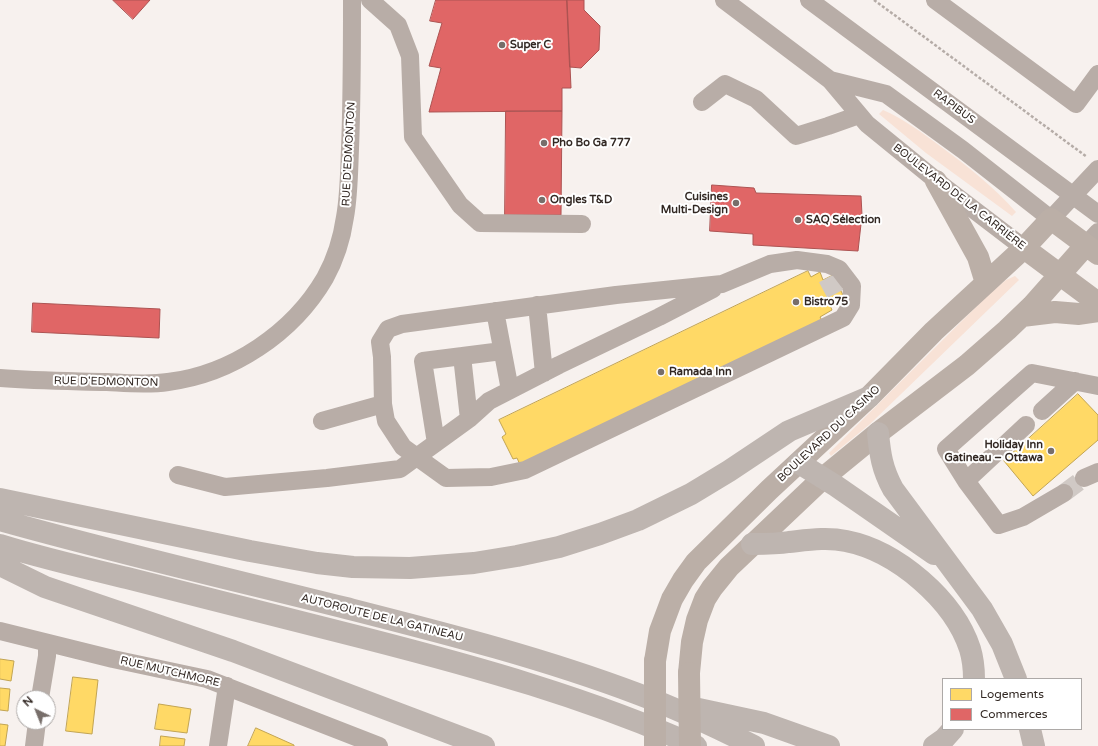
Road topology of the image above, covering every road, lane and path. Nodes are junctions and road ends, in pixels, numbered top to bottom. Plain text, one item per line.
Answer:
1 (352, 0) edge
2 (370, 0) edge
3 (724, 0) edge
4 (809, 0) edge
5 (874, 0) edge
6 (935, 0) edge
7 (1098, 74) edge
8 (830, 80) junction
9 (702, 102) dead end
10 (859, 115) junction
11 (1085, 156) dead end
12 (1098, 169) edge
13 (936, 181) junction
14 (1073, 196) junction
15 (1098, 214) edge
16 (1051, 219) junction
17 (582, 224) dead end
18 (1094, 243) edge
19 (1024, 248) junction
20 (1060, 275) junction
21 (986, 283) junction
22 (722, 284) junction
23 (1098, 303) edge
24 (537, 305) junction
25 (494, 311) junction
26 (1098, 311) edge
27 (1022, 316) junction
28 (502, 351) junction
29 (462, 356) junction
30 (544, 372) junction
31 (0, 378) edge
32 (1075, 381) junction
33 (1098, 386) edge
34 (510, 390) junction
35 (868, 397) junction
36 (383, 404) junction
37 (1042, 411) dead end
38 (469, 419) junction
39 (322, 421) dead end
40 (1026, 425) dead end
41 (878, 433) junction
42 (436, 443) junction
43 (416, 457) junction
44 (799, 463) junction
45 (178, 475) dead end
46 (824, 478) junction
47 (966, 481) junction
48 (1064, 493) tunnel mouth
49 (0, 499) edge
50 (0, 520) edge
51 (752, 544) junction
52 (0, 545) edge
53 (0, 565) edge
54 (949, 566) junction
55 (0, 632) edge
56 (47, 643) junction
57 (974, 678) edge
58 (1016, 678) edge
59 (227, 686) junction
60 (41, 690) edge
61 (640, 695) junction
62 (36, 730) edge
63 (952, 730) edge
64 (1030, 730) edge
65 (34, 746) edge
66 (218, 746) edge
67 (379, 746) edge
68 (484, 746) edge
69 (655, 746) edge
70 (690, 746) edge
71 (696, 746) edge
72 (754, 746) edge
73 (829, 746) edge
74 (934, 746) edge
75 (1034, 746) edge

1 - 31 street, RUE D'EDMONTON
2 - 17 street
3 - 8 street, BOULEVARD DE LA CARRIÈRE
4 - 14 street, RAPIBUS
5 - 11 path
6 - 7 street
8 - 10 street, BOULEVARD DE LA CARRIÈRE
8 - 16 street, BOULEVARD DE LA CARRIÈRE
9 - 10 street
10 - 13 street, BOULEVARD DE LA CARRIÈRE
12 - 14 street, BOULEVARD DU CASINO
13 - 19 street, BOULEVARD DE LA CARRIÈRE
13 - 21 main road
14 - 15 street, RAPIBUS
14 - 16 street, BOULEVARD DU CASINO
16 - 18 main road, BOULEVARD DE LA CARRIÈRE
16 - 19 main road, BOULEVARD DU CASINO
18 - 20 main road
19 - 20 main road, BOULEVARD DE LA CARRIÈRE
19 - 21 main road, BOULEVARD DU CASINO
20 - 23 main road, BOULEVARD DE LA CARRIÈRE
20 - 27 main road
21 - 35 main road, BOULEVARD DU CASINO
22 - 24 street
22 - 30 street
22 - 43 street
24 - 25 street
24 - 30 street
25 - 28 street
25 - 36 street
26 - 27 main road
27 - 41 main road
28 - 29 street
28 - 34 street
29 - 38 street
29 - 42 street
30 - 34 street
32 - 33 street
32 - 37 street
32 - 47 street
34 - 38 street
35 - 44 main road, BOULEVARD DU CASINO
35 - 49 highway
36 - 39 street
36 - 43 street
38 - 42 street
40 - 47 street
41 - 46 main road
41 - 54 highway
42 - 43 street
43 - 45 street
44 - 46 highway
44 - 69 main road, BOULEVARD DU CASINO, bridge
46 - 51 main road
46 - 54 highway
47 - 48 street
50 - 61 highway, AUTOROUTE DE LA GATINEAU
51 - 57 highway
51 - 70 main road, bridge
52 - 71 highway
53 - 68 highway
54 - 58 highway
55 - 56 street, RUE MUTCHMORE
56 - 59 street, RUE MUTCHMORE
56 - 60 street
59 - 66 street
59 - 67 street, RUE MUTCHMORE
61 - 72 highway, AUTOROUTE DE LA GATINEAU
61 - 73 highway
62 - 65 street
63 - 74 highway
64 - 75 highway

